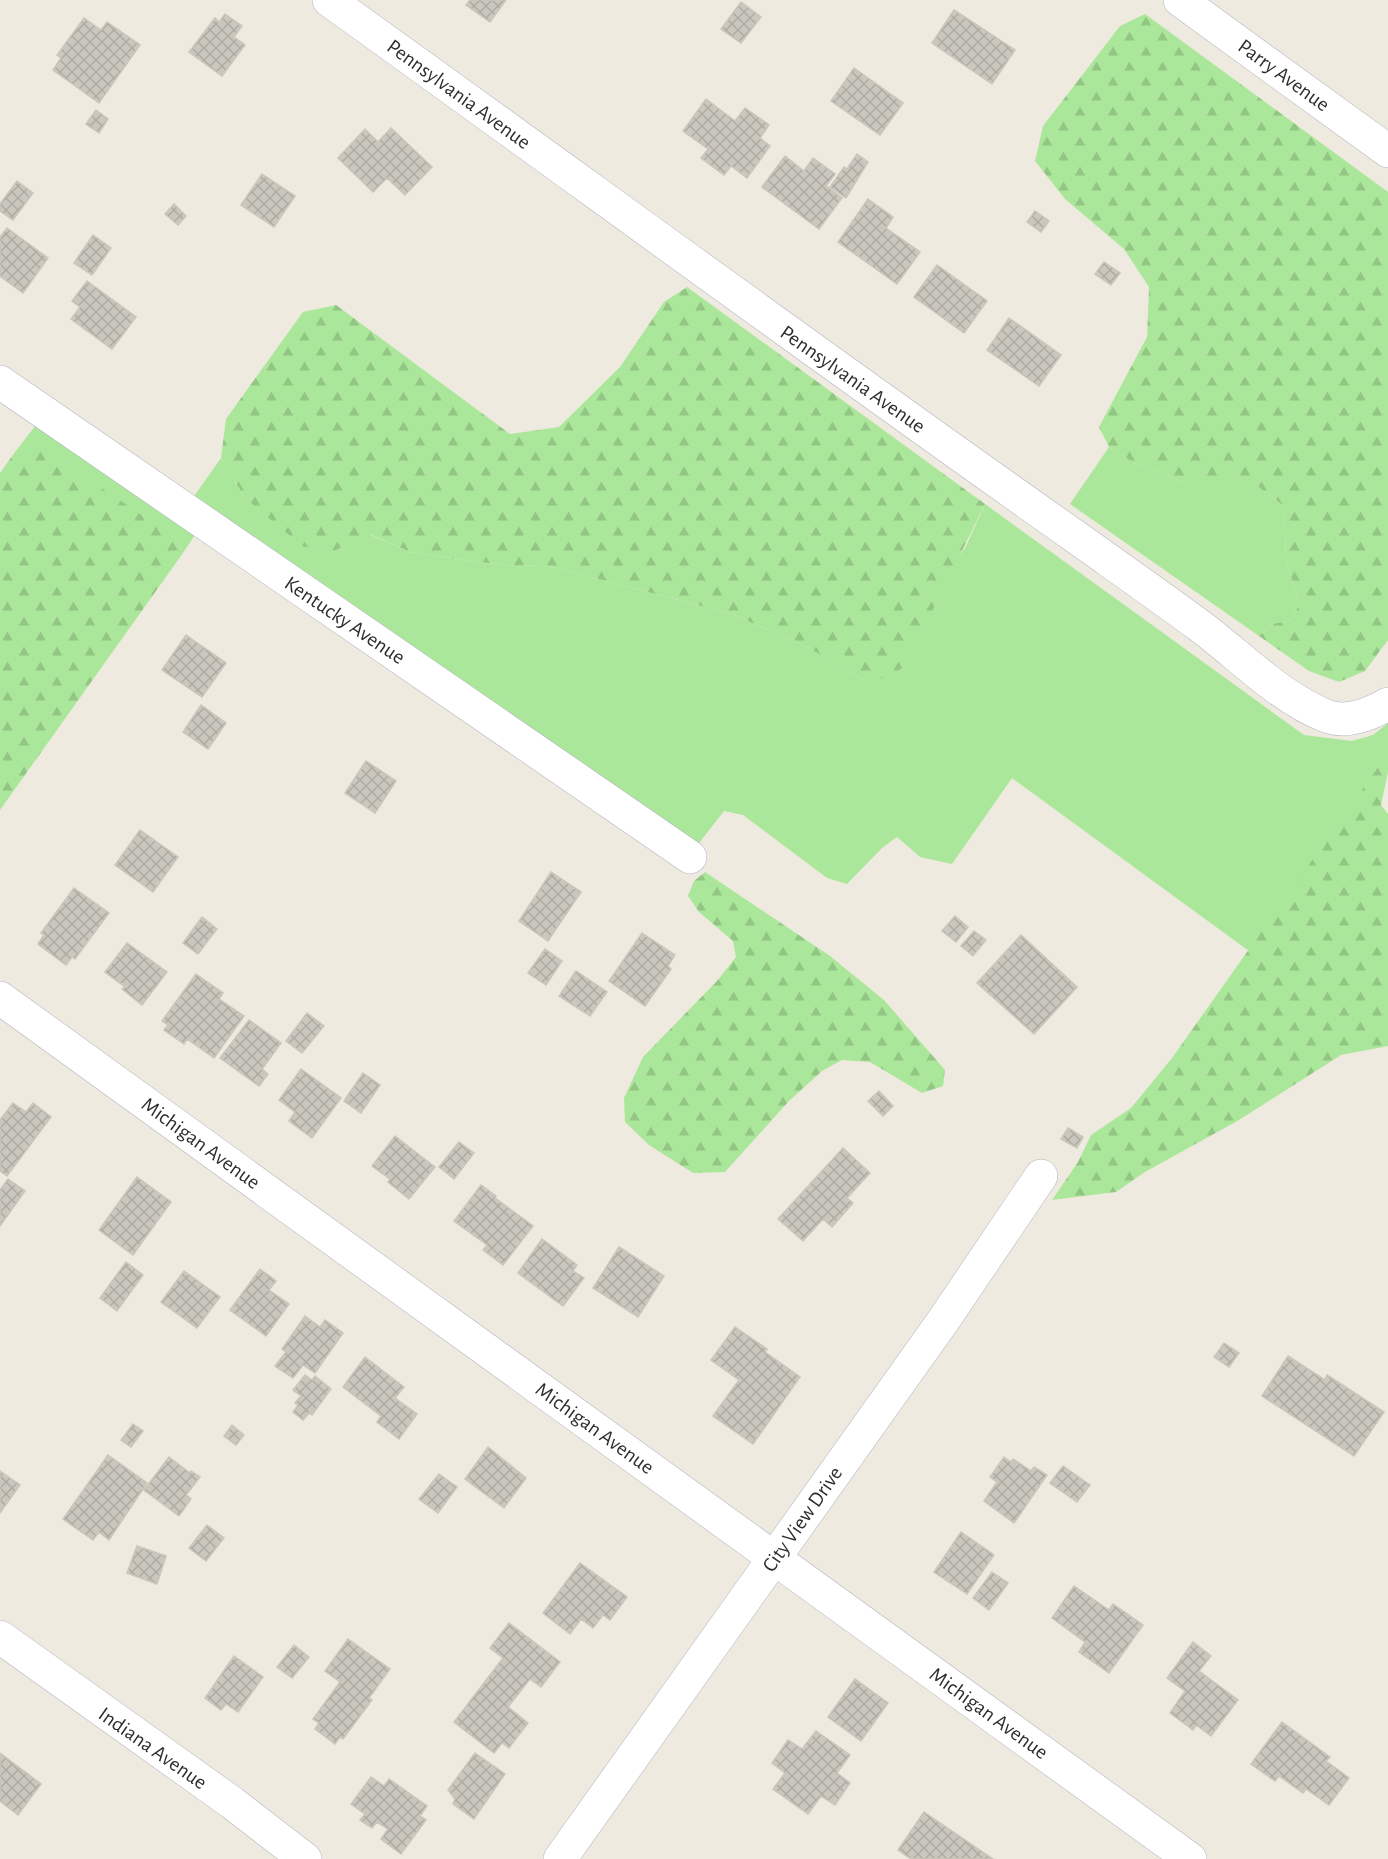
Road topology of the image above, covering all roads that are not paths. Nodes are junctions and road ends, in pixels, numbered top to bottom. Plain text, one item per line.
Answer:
1 (329, 0) edge
2 (1180, 0) edge
3 (1388, 151) edge
4 (0, 382) edge
5 (1388, 704) edge
6 (690, 857) dead end
7 (0, 998) edge
8 (1041, 1176) dead end
9 (775, 1558) junction
10 (0, 1637) edge
11 (305, 1859) edge
12 (560, 1859) edge
13 (1190, 1859) edge

1 - 5 street, Pennsylvania Avenue
2 - 3 street, Parry Avenue
4 - 6 street, Kentucky Avenue
7 - 9 street, Michigan Avenue
8 - 9 street, City View Drive
9 - 12 street, City View Drive
9 - 13 street, Michigan Avenue
10 - 11 street, Indiana Avenue

